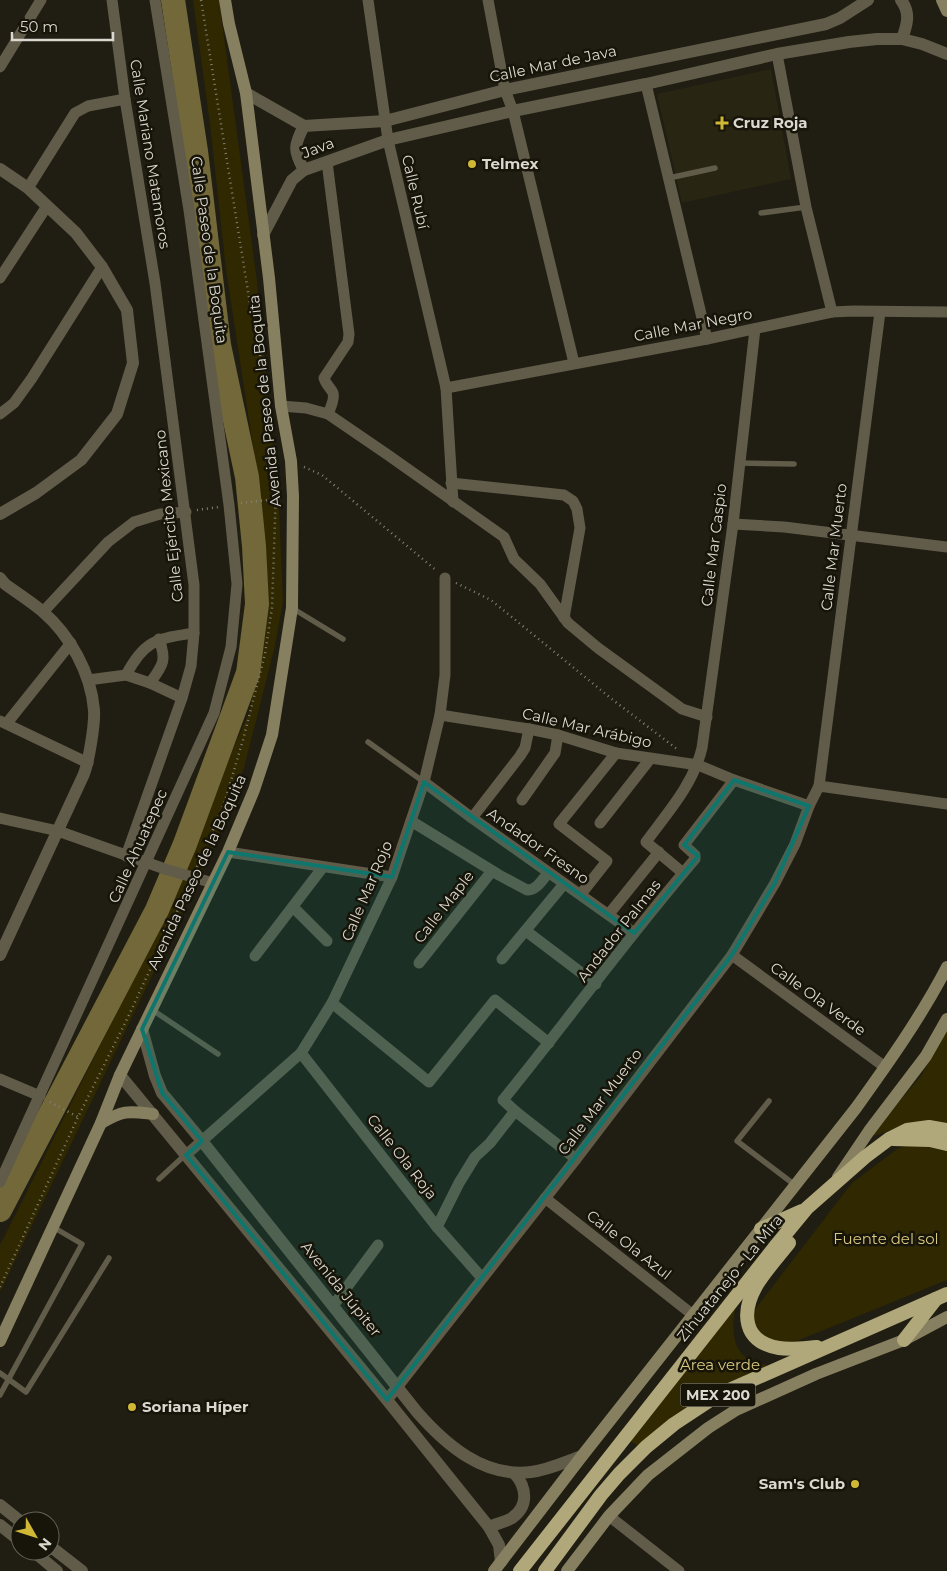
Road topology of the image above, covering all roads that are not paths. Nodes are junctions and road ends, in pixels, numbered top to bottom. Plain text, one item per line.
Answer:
1 (50, 0) edge
2 (112, 0) edge
3 (155, 0) edge
4 (225, 0) edge
5 (368, 0) edge
6 (488, 0) edge
7 (868, 0) edge
8 (901, 0) edge
9 (942, 0) edge
10 (39, 3) edge
11 (947, 11) edge
12 (902, 39) junction
13 (778, 54) junction
14 (947, 54) edge
15 (673, 56) junction
16 (0, 67) edge
17 (677, 77) junction
18 (646, 84) junction
19 (505, 90) junction
20 (246, 93) junction
21 (124, 99) junction
22 (513, 111) junction
23 (385, 121) junction
24 (304, 126) junction
25 (388, 140) junction
26 (327, 162) junction
27 (715, 168) dead end
28 (0, 169) edge
29 (304, 170) junction
30 (669, 178) junction
31 (28, 188) junction
32 (47, 206) junction
33 (806, 207) junction
34 (761, 213) dead end
35 (263, 235) junction
36 (102, 267) junction
37 (0, 278) edge
38 (155, 283) joint
39 (832, 312) junction
40 (880, 312) junction
41 (947, 312) edge
42 (755, 329) junction
43 (707, 339) junction
44 (574, 363) junction
45 (446, 388) junction
46 (281, 406) junction
47 (0, 414) edge
48 (328, 414) junction
49 (739, 463) junction
50 (794, 464) dead end
51 (452, 483) junction
52 (454, 502) junction
53 (229, 505) joint
54 (186, 512) junction
55 (0, 514) edge
56 (733, 524) junction
57 (850, 536) junction
58 (947, 547) edge
59 (445, 578) road end
60 (2, 584) edge
61 (292, 608) junction
62 (43, 612) junction
63 (564, 618) junction
64 (194, 633) junction
65 (159, 639) junction
66 (343, 639) dead end
67 (70, 642) junction
68 (126, 675) junction
69 (88, 680) junction
70 (150, 683) junction
71 (182, 698) junction
72 (440, 715) junction
73 (706, 721) junction
74 (3, 722) edge
75 (529, 729) junction
76 (558, 735) junction
77 (368, 742) dead end
78 (616, 753) junction
79 (650, 759) junction
80 (88, 763) junction
81 (698, 765) junction
82 (734, 780) junction
83 (424, 782) junction
84 (819, 786) junction
85 (522, 800) dead end
86 (947, 804) edge
87 (809, 806) junction
88 (0, 818) edge
89 (472, 818) junction
90 (411, 821) junction
91 (600, 823) dead end
92 (58, 831) junction
93 (228, 852) junction
94 (659, 852) junction
95 (126, 856) junction
96 (147, 862) junction
97 (323, 867) junction
98 (492, 871) junction
99 (548, 872) junction
100 (683, 873) junction
101 (392, 877) junction
102 (213, 883) junction
103 (564, 884) junction
104 (580, 894) junction
105 (293, 907) junction
106 (609, 914) junction
107 (526, 931) junction
108 (634, 933) junction
109 (327, 941) dead end
110 (0, 955) edge
111 (732, 955) junction
112 (255, 956) dead end
113 (502, 959) dead end
114 (419, 963) dead end
115 (947, 967) edge
116 (596, 984) junction
117 (332, 1003) junction
118 (151, 1009) junction
119 (947, 1019) edge
120 (142, 1029) junction
121 (549, 1043) junction
122 (302, 1053) junction
123 (218, 1054) dead end
124 (885, 1067) junction
125 (120, 1075) junction
126 (0, 1079) edge
127 (40, 1096) junction
128 (769, 1101) dead end
129 (515, 1111) junction
130 (153, 1114) junction
131 (101, 1123) junction
132 (947, 1130) edge
133 (889, 1139) junction
134 (202, 1141) junction
135 (947, 1144) edge
136 (186, 1155) junction
137 (576, 1159) junction
138 (159, 1179) dead end
139 (0, 1182) edge
140 (833, 1185) junction
141 (795, 1186) junction
142 (545, 1198) junction
143 (808, 1208) junction
144 (53, 1227) junction
145 (437, 1227) junction
146 (761, 1229) junction
147 (378, 1245) dead end
148 (108, 1258) dead end
149 (482, 1278) junction
150 (942, 1295) edge
151 (333, 1306) junction
152 (693, 1315) junction
153 (947, 1317) edge
154 (904, 1340) junction
155 (0, 1342) edge
156 (829, 1346) junction
157 (0, 1373) edge
158 (9, 1380) junction
159 (398, 1387) junction
160 (0, 1395) edge
161 (387, 1400) junction
162 (582, 1456) junction
163 (514, 1473) junction
164 (0, 1505) edge
165 (10, 1513) edge
166 (609, 1516) junction
167 (0, 1525) edge
168 (489, 1527) junction
169 (10, 1533) edge
170 (60, 1554) edge
171 (45, 1561) edge
172 (498, 1566) edge
173 (57, 1571) edge
174 (82, 1571) edge
175 (520, 1571) edge
176 (545, 1571) edge
177 (567, 1571) edge
178 (679, 1571) edge

1 - 10 street
2 - 21 street, Calle Mariano Matamoros
3 - 53 street, Calle Paseo de la Boquita
4 - 20 main road, Avenida Paseo de la Boquita
5 - 23 street, Calle Rubí
6 - 19 street
7 - 15 street, Calle Mar de Java
8 - 12 street
9 - 11 main road
10 - 16 street
12 - 13 street
12 - 14 street
13 - 17 street
13 - 33 street
15 - 17 street
15 - 19 street, Calle Mar de Java
17 - 18 street
18 - 22 street
18 - 30 street
19 - 22 street
19 - 23 street, Calle Mar de Java
20 - 24 street
20 - 35 main road, Avenida Paseo de la Boquita
21 - 31 street
21 - 38 street, Calle Mariano Matamoros
22 - 25 street
22 - 44 street
23 - 24 street, Calle Mar de Java
23 - 25 street, Calle Rubí
24 - 29 street
25 - 26 street, Java
25 - 45 street, Calle Rubí
26 - 29 street, Java
26 - 48 street
27 - 30 lane
28 - 31 street
29 - 35 street, Java
30 - 43 street
31 - 32 street
32 - 36 street
32 - 37 street
33 - 34 lane
33 - 39 street
35 - 46 main road, Avenida Paseo de la Boquita
36 - 47 street
36 - 55 street
38 - 54 street, Calle Ejército Mexicano
39 - 40 street, Calle Mar Negro
39 - 42 street, Calle Mar Negro
40 - 41 street, Calle Mar Negro
40 - 57 street, Calle Mar Muerto
42 - 43 street, Calle Mar Negro
42 - 49 street, Calle Mar Caspio
43 - 44 street, Calle Mar Negro
44 - 45 street, Calle Mar Negro
45 - 51 street
46 - 48 street
46 - 61 main road, Avenida Paseo de la Boquita
48 - 52 street
49 - 50 lane
49 - 56 street, Calle Mar Caspio
51 - 52 street
51 - 63 street
52 - 63 street
53 - 96 street, Calle Ahuatepec
54 - 62 street
54 - 64 street, Calle Ejército Mexicano
56 - 57 street
56 - 73 street, Calle Mar Caspio
57 - 58 street
57 - 84 street, Calle Mar Muerto
59 - 72 street, Calle Mar Rojo
60 - 62 street
61 - 66 lane
61 - 93 main road, Avenida Paseo de la Boquita
62 - 67 street
63 - 73 street
64 - 65 street
64 - 71 street, Calle Ejército Mexicano
65 - 68 street
65 - 70 street
67 - 69 street
67 - 74 street
68 - 69 street
68 - 70 street
69 - 80 street
70 - 71 street
71 - 95 street, Calle Ejército Mexicano
72 - 75 street, Calle Mar Arábigo
72 - 83 street, Calle Mar Rojo
73 - 81 street, Calle Mar Caspio
74 - 80 street
75 - 76 street, Calle Mar Arábigo
75 - 89 street
76 - 78 street, Calle Mar Arábigo
76 - 85 street
77 - 83 lane
78 - 79 street, Calle Mar Arábigo
78 - 104 street
79 - 81 street, Calle Mar Arábigo
79 - 91 street
80 - 92 street
81 - 82 street, Calle Mar Arábigo
81 - 94 street, Calle Mar Caspio
82 - 87 street, Calle Mar Arábigo
82 - 100 street, Andador Palmas
83 - 89 street, Andador Fresno
83 - 90 street, Calle Mar Rojo
84 - 86 street
84 - 87 street
87 - 111 street, Calle Mar Muerto
88 - 92 street
89 - 99 street, Andador Fresno
90 - 98 street
90 - 101 street, Calle Mar Rojo
92 - 95 street
92 - 110 street
93 - 97 street
93 - 102 main road, Avenida Paseo de la Boquita
94 - 100 street
94 - 106 street
95 - 96 street
96 - 102 street
96 - 127 street, Calle Ahuatepec
97 - 101 street
97 - 105 street
98 - 99 street
98 - 114 street, Calle Maple
99 - 103 street, Andador Fresno
100 - 108 street, Andador Palmas
101 - 117 street, Calle Mar Rojo
102 - 118 main road, Avenida Paseo de la Boquita
103 - 104 street, Andador Fresno
103 - 107 street
104 - 106 street, Andador Fresno
105 - 109 street
105 - 112 street
106 - 108 street, Andador Fresno
107 - 113 street
107 - 116 street
108 - 116 street, Andador Palmas
111 - 124 street, Calle Ola Verde
111 - 137 street, Calle Mar Muerto
115 - 124 main road
116 - 121 street, Andador Palmas
117 - 121 street
117 - 122 street, Calle Mar Rojo
118 - 120 main road, Avenida Paseo de la Boquita
118 - 123 lane
119 - 140 main road
120 - 125 main road, Avenida Paseo de la Boquita
120 - 134 street, Avenida Júpiter
121 - 129 street, Andador Palmas
122 - 134 street, Calle Mar Rojo
122 - 145 street, Calle Ola Roja
124 - 141 main road
125 - 130 street
125 - 131 main road, Avenida Paseo de la Boquita
126 - 127 street
127 - 139 street, Calle Ahuatepec
128 - 141 lane
129 - 137 street
129 - 145 street
130 - 131 main road
130 - 136 street
131 - 144 main road, Avenida Paseo de la Boquita
132 - 133 highway, Zihuatanejo - La Mira / MEX 200
133 - 135 highway
133 - 140 highway, Zihuatanejo - La Mira / MEX 200
134 - 136 street, Calle Mar Rojo
134 - 151 street, Avenida Júpiter
136 - 138 lane
136 - 161 street
137 - 142 street, Calle Mar Muerto
140 - 143 highway, Zihuatanejo - La Mira / MEX 200
140 - 156 highway
141 - 146 main road
142 - 149 street, Calle Mar Muerto
142 - 152 street, Calle Ola Azul
143 - 146 highway
143 - 175 highway, Zihuatanejo - La Mira / MEX 200
144 - 155 main road, Avenida Paseo de la Boquita
144 - 158 lane
145 - 149 street, Calle Ola Roja
146 - 152 main road
147 - 151 street
148 - 158 lane
149 - 159 street, Calle Mar Muerto
150 - 154 highway
150 - 156 highway, MEX 200
151 - 159 street, Avenida Júpiter
152 - 162 main road
153 - 154 main road
154 - 166 main road
156 - 176 highway, MEX 200
157 - 158 lane
158 - 160 lane
159 - 161 street, Calle Mar Muerto
159 - 163 street, Avenida Júpiter
161 - 168 street
162 - 163 street, Avenida Júpiter
162 - 172 main road
163 - 168 street
164 - 165 street
166 - 177 main road
166 - 178 street
167 - 169 street
168 - 172 street
170 - 174 street
171 - 173 street

